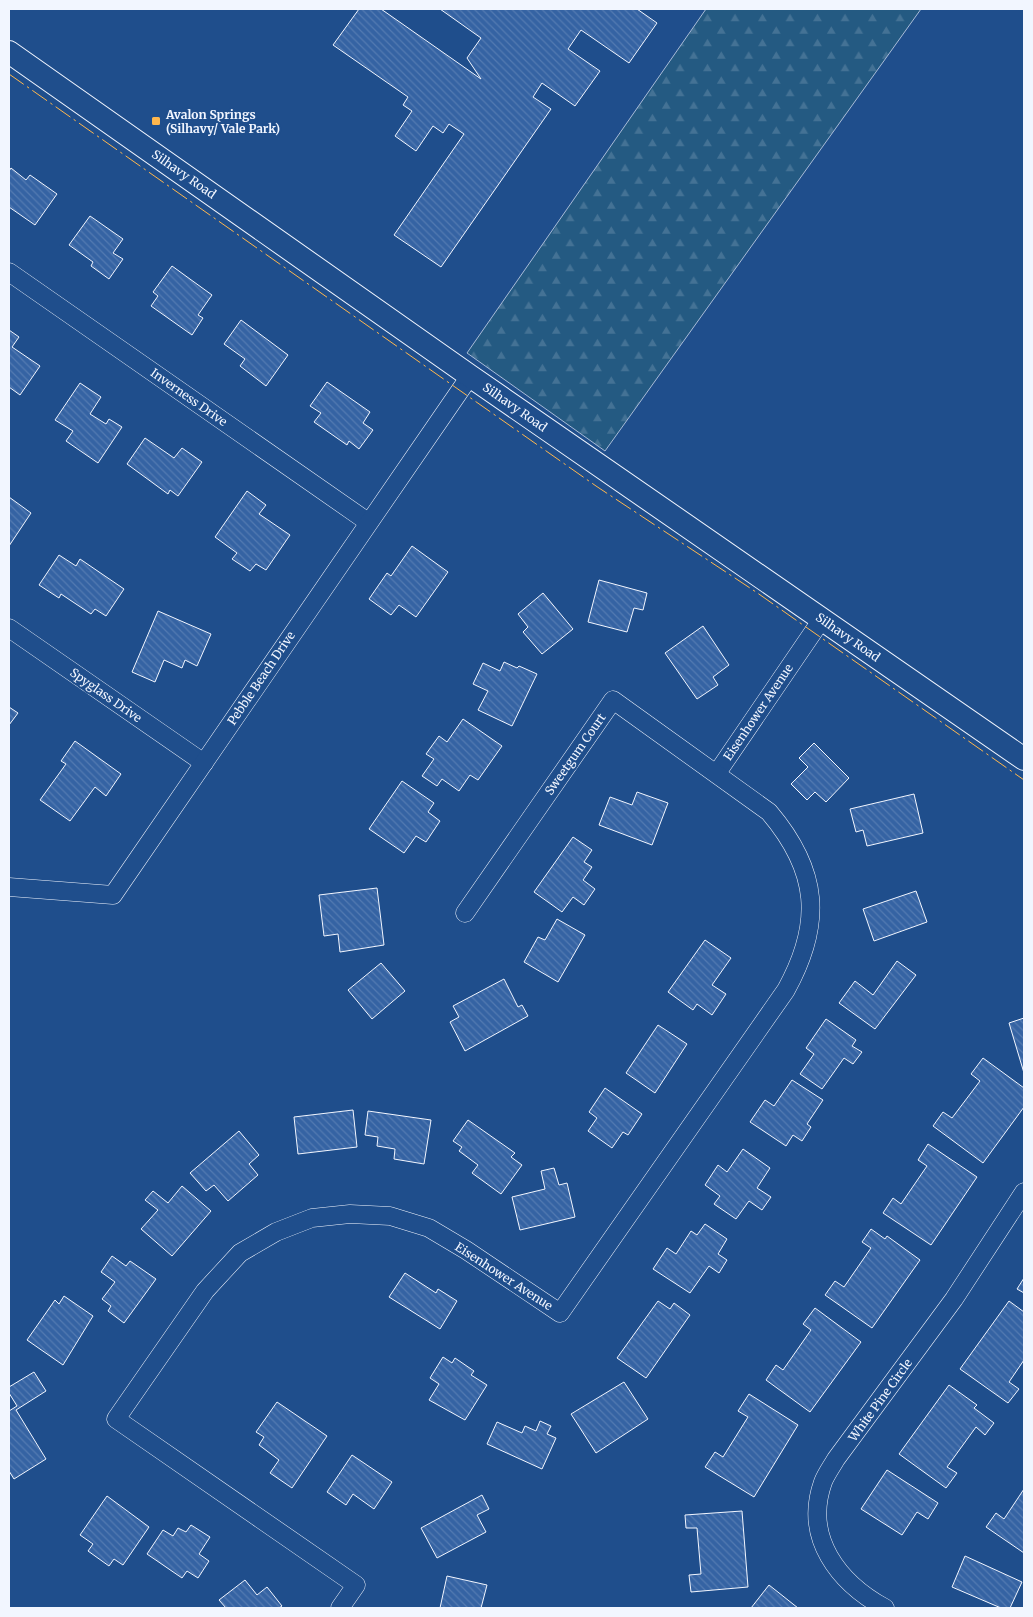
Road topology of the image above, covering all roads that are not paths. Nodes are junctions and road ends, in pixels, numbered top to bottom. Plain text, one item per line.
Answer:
1 (9, 52) edge
2 (9, 272) edge
3 (470, 376) junction
4 (368, 522) junction
5 (822, 619) junction
6 (9, 628) edge
7 (1024, 759) edge
8 (204, 763) junction
9 (717, 773) junction
10 (9, 887) edge
11 (465, 913) dead end
12 (1024, 1192) edge
13 (340, 1608) edge
14 (885, 1608) edge

1 - 3 street, Silhavy Road
2 - 4 street, Inverness Drive
3 - 4 street, Pebble Beach Drive
3 - 5 street, Silhavy Road
4 - 8 street, Pebble Beach Drive
5 - 7 street, Silhavy Road
5 - 9 street, Eisenhower Avenue
6 - 8 street, Spyglass Drive
8 - 10 street, Pebble Beach Drive
9 - 11 street, Sweetgum Court
9 - 13 street, Eisenhower Avenue
12 - 14 street, White Pine Circle

